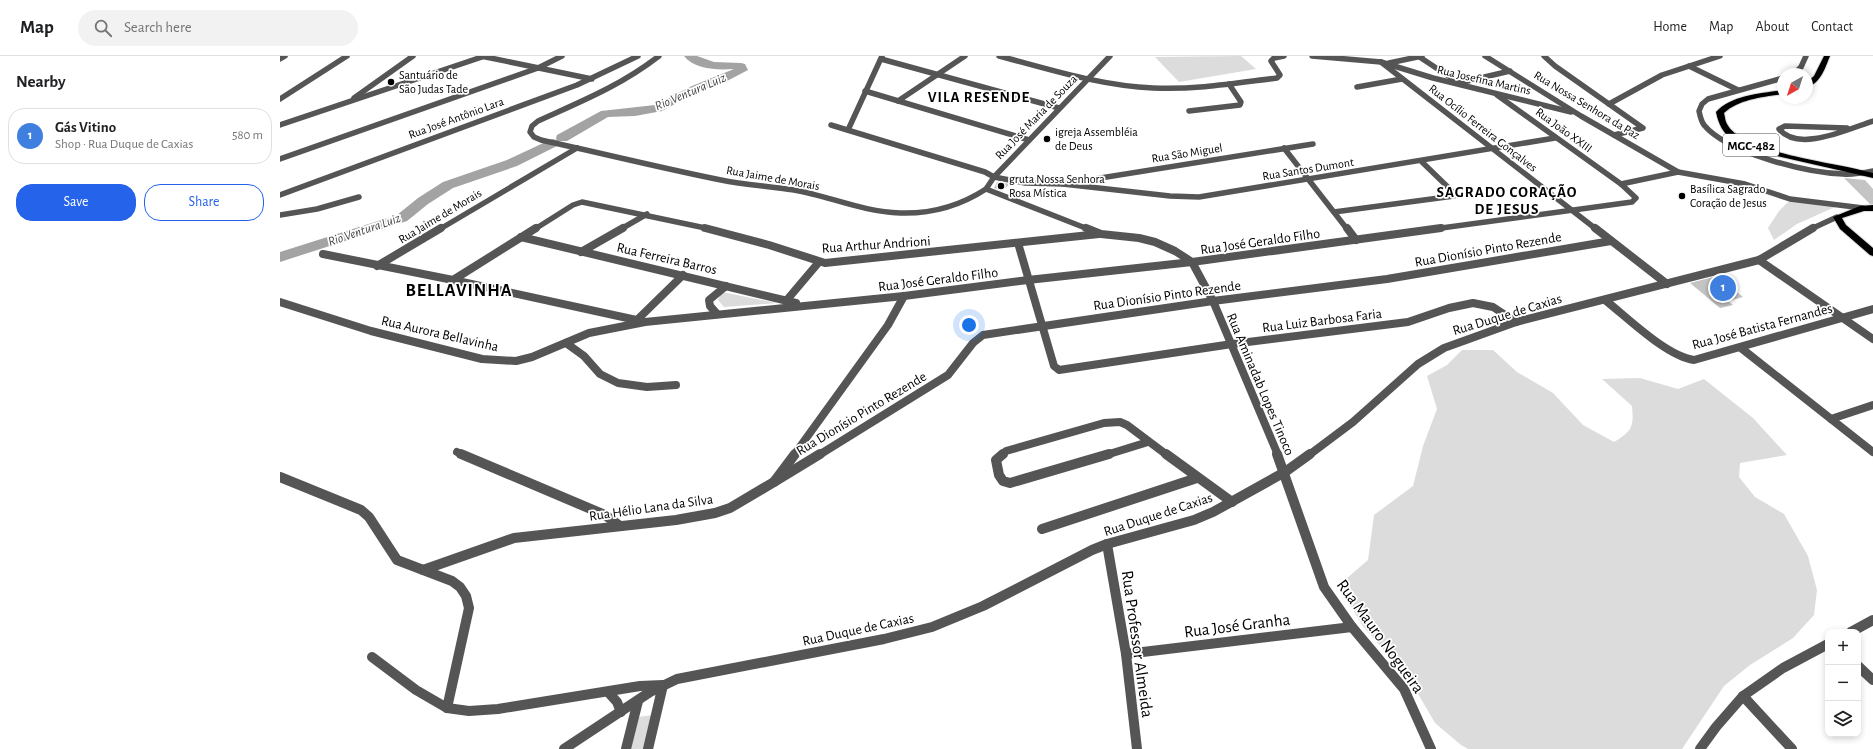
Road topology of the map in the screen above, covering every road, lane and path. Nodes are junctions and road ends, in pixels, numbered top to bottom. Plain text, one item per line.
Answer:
1 (285, 56) edge
2 (347, 56) edge
3 (413, 56) edge
4 (483, 56) edge
5 (562, 56) edge
6 (638, 56) edge
7 (659, 56) edge
8 (965, 56) edge
9 (999, 56) edge
10 (1110, 56) edge
11 (1284, 56) edge
12 (1312, 56) edge
13 (1420, 56) edge
14 (1485, 56) edge
15 (1544, 56) edge
16 (1720, 56) edge
17 (1806, 56) edge
18 (1827, 56) edge
19 (881, 58) edge
20 (280, 59) edge
21 (1382, 62) junction
22 (1388, 63) junction
23 (1689, 66) junction
24 (538, 68) junction
25 (1800, 68) edge
26 (1510, 71) junction
27 (937, 74) junction
28 (592, 79) junction
29 (1088, 79) junction
30 (1402, 79) junction
31 (1777, 80) edge
32 (1813, 82) edge
33 (1229, 84) junction
34 (1462, 85) junction
35 (1358, 87) dead end
36 (1738, 90) junction
37 (865, 91) junction
38 (1777, 93) edge
39 (1494, 94) junction
40 (280, 99) edge
41 (898, 101) junction
42 (346, 103) junction
43 (1609, 104) junction
44 (1060, 108) junction
45 (1189, 111) dead end
46 (1581, 116) junction
47 (1873, 120) edge
48 (831, 124) dead end
49 (280, 125) edge
50 (1847, 128) junction
51 (848, 130) junction
52 (1614, 135) junction
53 (1555, 138) junction
54 (1030, 140) junction
55 (1313, 144) dead end
56 (577, 148) junction
57 (1284, 148) junction
58 (1494, 150) junction
59 (280, 159) edge
60 (1422, 162) junction
61 (1873, 171) edge
62 (1678, 172) junction
63 (1863, 173) junction
64 (1873, 176) edge
65 (994, 177) junction
66 (1310, 180) junction
67 (1063, 184) junction
68 (1621, 184) junction
69 (986, 189) junction
70 (280, 195) edge
71 (359, 197) dead end
72 (1863, 208) junction
73 (1873, 208) edge
74 (1571, 210) junction
75 (1334, 212) junction
76 (647, 214) junction
77 (280, 215) edge
78 (1837, 217) junction
79 (1825, 222) junction
80 (1843, 227) junction
81 (1101, 234) junction
82 (521, 237) junction
83 (1356, 240) junction
84 (1611, 241) junction
85 (1018, 243) junction
86 (581, 252) junction
87 (1873, 253) edge
88 (323, 254) dead end
89 (1759, 260) junction
90 (819, 262) junction
91 (1192, 262) junction
92 (377, 266) junction
93 (683, 275) junction
94 (453, 280) junction
95 (1028, 280) junction
96 (1667, 284) junction
97 (726, 286) junction
98 (904, 296) junction
99 (1605, 300) junction
100 (786, 301) junction
101 (1213, 301) junction
102 (280, 302) edge
103 (807, 305) junction
104 (1873, 309) edge
105 (717, 314) junction
106 (1843, 318) junction
107 (637, 320) junction
108 (645, 322) junction
109 (1516, 322) junction
110 (1043, 325) junction
111 (1873, 339) edge
112 (566, 343) junction
113 (1232, 344) junction
114 (1740, 348) junction
115 (676, 385) dead end
116 (1873, 406) edge
117 (1831, 419) junction
118 (1148, 442) junction
119 (457, 452) dead end
120 (1873, 452) edge
121 (1285, 472) junction
122 (280, 477) edge
123 (1198, 478) junction
124 (774, 482) junction
125 (1232, 502) junction
126 (620, 526) junction
127 (1042, 530) dead end
128 (1107, 544) junction
129 (423, 570) junction
130 (1873, 620) edge
131 (1352, 627) junction
132 (1856, 629) edge
133 (1825, 646) edge
134 (1126, 654) junction
135 (372, 657) dead end
136 (1861, 669) edge
137 (1873, 680) edge
138 (663, 684) junction
139 (608, 692) junction
140 (1743, 696) junction
141 (638, 700) junction
142 (447, 708) junction
143 (621, 712) junction
144 (564, 749) edge
145 (626, 749) edge
146 (648, 749) edge
147 (1137, 749) edge
148 (1431, 749) edge
149 (1700, 749) edge
150 (1792, 749) edge

1 - 20 street
2 - 40 street
3 - 42 street
4 - 24 street
4 - 42 street
5 - 24 street
6 - 28 street, Rua José Antônio Lara
7 - 56 street, Rua Jaime de Morais
8 - 27 street
9 - 29 street
10 - 29 street, Rua José Maria de Souza
11 - 33 street
12 - 21 street, Rua Josefina Martins
13 - 22 street
13 - 34 street
14 - 26 street, Rua Nossa Senhora da Paz
15 - 43 street
16 - 23 street
17 - 25 street
18 - 32 highway
19 - 27 street
19 - 37 street
21 - 22 street, Rua Josefina Martins
21 - 30 street, Rua Ocílio Ferreira Gonçalves
22 - 34 street, Rua Josefina Martins
23 - 36 street
23 - 43 street
24 - 28 street
24 - 59 street
26 - 34 street
26 - 46 street, Rua Nossa Senhora da Paz
27 - 41 street
27 - 44 street
28 - 70 street, Rua José Antônio Lara
29 - 33 street
29 - 44 street, Rua José Maria de Souza
30 - 35 street
30 - 58 street, Rua Ocílio Ferreira Gonçalves
31 - 36 street
33 - 45 street
34 - 39 street, Rua Josefina Martins
36 - 63 street
37 - 41 street
37 - 51 street
38 - 63 highway, MGC-482
39 - 46 street, Rua Josefina Martins
39 - 53 street, Rua João XXIII
41 - 54 street
42 - 49 street
43 - 52 street
44 - 54 street, Rua José Maria de Souza
46 - 52 street, Rua Nossa Senhora da Paz
47 - 50 street
48 - 51 street
50 - 50 street
51 - 65 street
52 - 62 street, Rua Nossa Senhora da Paz
53 - 58 street, Rua Santos Dumont
53 - 68 street, Rua João XXIII
54 - 65 street, Rua José Maria de Souza
55 - 57 street, Rua São Miguel
56 - 69 street, Rua Jaime de Morais
56 - 92 street, Rua Jaime de Morais
57 - 66 street
57 - 67 street, Rua São Miguel
58 - 60 street, Rua Santos Dumont
58 - 74 street, Rua Ocílio Ferreira Gonçalves
60 - 66 street, Rua Santos Dumont
60 - 75 street
61 - 63 street
62 - 68 street
62 - 72 street
63 - 64 highway, MGC-482
65 - 67 street, Rua São Miguel
65 - 69 street
66 - 67 street, Rua Santos Dumont
66 - 75 street
68 - 74 street, Rua José Geraldo Filho
69 - 81 street, Rua Aminadab Lopes Tinoco
71 - 77 street
72 - 73 highway, Rua Duque de Caxias
72 - 78 highway, Rua Duque de Caxias
74 - 83 street, Rua José Geraldo Filho
74 - 84 street, Rua Ocílio Ferreira Gonçalves
75 - 83 street
76 - 82 street, Rua Arthur Andrioni
76 - 86 street
76 - 90 street, Rua Arthur Andrioni
78 - 79 street, Rua Duque de Caxias
78 - 80 highway
79 - 80 street
79 - 89 street, Rua Duque de Caxias
80 - 87 highway
81 - 85 street, Rua Arthur Andrioni
81 - 91 street, Rua Aminadab Lopes Tinoco
82 - 86 street, Rua Ferreira Barros
82 - 94 street
83 - 91 street, Rua José Geraldo Filho
84 - 96 street, Rua Ocílio Ferreira Gonçalves
84 - 101 street, Rua Dionísio Pinto Rezende
85 - 90 street, Rua Arthur Andrioni
85 - 95 street
86 - 93 street, Rua Ferreira Barros
88 - 92 street
89 - 96 street, Rua Duque de Caxias
89 - 106 street
90 - 100 street
91 - 95 street, Rua José Geraldo Filho
91 - 101 street, Rua Aminadab Lopes Tinoco
92 - 94 street
93 - 97 street, Rua Ferreira Barros
93 - 107 street
94 - 107 street
95 - 98 street, Rua José Geraldo Filho
95 - 110 street
96 - 99 street, Rua Duque de Caxias
97 - 100 street, Rua Ferreira Barros
97 - 105 street
98 - 103 street, Rua José Geraldo Filho
98 - 124 street, Rua Hélio Lana da Silva
99 - 109 street, Rua Duque de Caxias
99 - 114 street, Rua José Batista Fernandes
100 - 103 street, Rua Ferreira Barros
101 - 110 street, Rua Dionísio Pinto Rezende
101 - 113 street, Rua Aminadab Lopes Tinoco
102 - 112 street, Rua Aurora Bellavinha
103 - 105 street, Rua Aurora Bellavinha
104 - 106 street, Rua José Batista Fernandes
105 - 108 street, Rua Aurora Bellavinha
106 - 111 street
106 - 114 street, Rua José Batista Fernandes
107 - 108 street
108 - 112 street, Rua Aurora Bellavinha
109 - 113 street, Rua Luiz Barbosa Faria
109 - 121 street, Rua Duque de Caxias
110 - 113 street, Rua Luiz Barbosa Faria
110 - 124 street, Rua Dionísio Pinto Rezende
112 - 115 street
113 - 121 street, Rua Aminadab Lopes Tinoco
114 - 117 street
116 - 117 street
117 - 120 street
118 - 118 street
118 - 123 street
119 - 126 street
121 - 125 street, Rua Duque de Caxias
121 - 131 street, Rua Mauro Nogueira
122 - 129 street
123 - 125 street
123 - 127 street
124 - 126 street, Rua Hélio Lana da Silva
125 - 128 street, Rua Duque de Caxias
126 - 129 street, Rua Hélio Lana da Silva
128 - 134 street, Rua Professor Almeida
128 - 138 street, Rua Duque de Caxias
129 - 142 street
130 - 132 street
131 - 134 street, Rua José Granha
131 - 148 street, Rua Mauro Nogueira
133 - 140 street
134 - 147 street, Rua Professor Almeida
135 - 142 street
136 - 137 street
138 - 139 street
138 - 141 street, Rua Duque de Caxias
138 - 146 street
139 - 142 street
139 - 143 street
140 - 149 street
140 - 150 street
141 - 143 street, Rua Duque de Caxias
141 - 145 street
143 - 144 street, Rua Duque de Caxias

